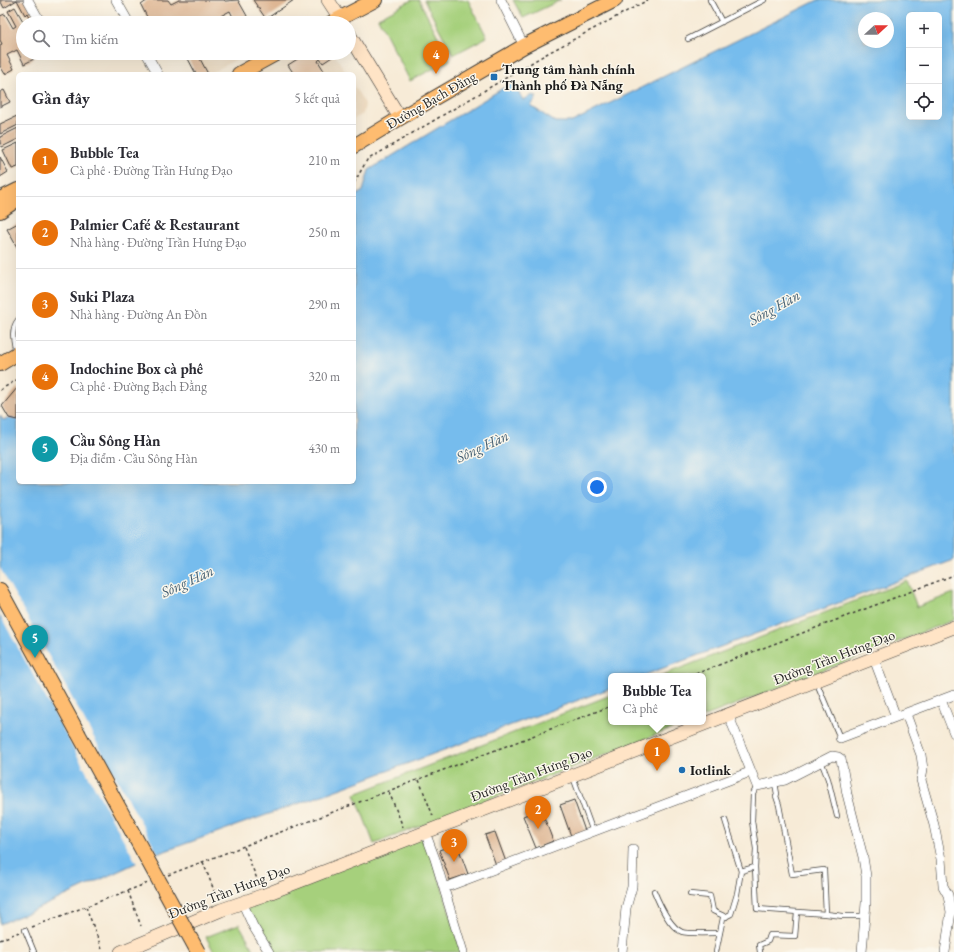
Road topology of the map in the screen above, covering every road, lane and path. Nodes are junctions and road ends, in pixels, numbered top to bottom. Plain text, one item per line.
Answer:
1 (28, 0) edge
2 (116, 0) edge
3 (328, 0) edge
4 (375, 0) edge
5 (502, 0) edge
6 (615, 0) edge
7 (648, 0) edge
8 (710, 0) edge
9 (764, 0) edge
10 (37, 16) edge
11 (125, 16) edge
12 (336, 16) edge
13 (347, 16) edge
14 (722, 22) junction
15 (688, 39) dead end
16 (356, 46) edge
17 (524, 46) junction
18 (150, 60) edge
19 (265, 60) edge
20 (157, 72) edge
21 (244, 72) edge
22 (400, 118) junction
23 (356, 145) edge
24 (356, 179) edge
25 (16, 184) edge
26 (0, 189) edge
27 (16, 191) edge
28 (0, 199) edge
29 (16, 199) edge
30 (0, 211) edge
31 (16, 322) edge
32 (16, 350) edge
33 (16, 355) edge
34 (0, 364) edge
35 (16, 380) edge
36 (0, 390) edge
37 (954, 575) edge
38 (0, 590) edge
39 (954, 627) edge
40 (874, 659) junction
41 (698, 673) edge
42 (816, 680) junction
43 (954, 695) edge
44 (941, 700) junction
45 (608, 707) edge
46 (728, 714) junction
47 (906, 714) junction
48 (896, 717) junction
49 (706, 723) edge
50 (700, 725) edge
51 (954, 733) edge
52 (840, 738) joint
53 (821, 761) junction
54 (750, 772) junction
55 (573, 775) junction
56 (419, 780) junction
57 (775, 783) junction
58 (757, 786) junction
59 (389, 791) junction
60 (433, 816) dead end
61 (837, 816) dead end
62 (725, 820) dead end
63 (403, 827) dead end
64 (425, 832) junction
65 (593, 832) junction
66 (244, 846) junction
67 (633, 849) dead end
68 (203, 862) junction
69 (755, 867) junction
70 (741, 871) junction
71 (162, 878) dead end
72 (256, 879) dead end
73 (148, 883) dead end
74 (444, 888) junction
75 (128, 891) junction
76 (654, 891) dead end
77 (215, 893) dead end
78 (690, 894) dead end
79 (242, 902) junction
80 (86, 907) junction
81 (797, 912) junction
82 (826, 914) junction
83 (865, 916) junction
84 (726, 917) junction
85 (141, 926) dead end
86 (26, 930) junction
87 (720, 933) junction
88 (0, 940) edge
89 (34, 952) edge
90 (103, 952) edge
91 (125, 952) edge
92 (198, 952) edge
93 (268, 952) edge
94 (463, 952) edge
95 (622, 952) edge
96 (716, 952) edge
97 (760, 952) edge
98 (862, 952) edge
99 (945, 952) edge

1 - 10 street
2 - 11 street
3 - 12 main road
4 - 13 main road
5 - 17 street
6 - 17 main road, Đường Bạch Đằng
7 - 24 path
8 - 14 lane
9 - 14 lane
14 - 15 lane
16 - 22 main road
17 - 22 main road, Đường Bạch Đằng
18 - 20 street
19 - 21 main road
22 - 23 main road, Đường Bạch Đằng
25 - 26 main road
27 - 28 main road
29 - 30 main road
31 - 32 lane
33 - 34 main road
35 - 36 path
37 - 41 path
38 - 92 main road, bridge
39 - 40 main road, Đường Trần Hưng Đạo
40 - 42 main road, Đường Trần Hưng Đạo
40 - 48 street
42 - 46 main road, Đường Trần Hưng Đạo
42 - 52 lane
43 - 44 street
44 - 47 street
44 - 51 street
45 - 56 path
46 - 49 main road, Đường Trần Hưng Đạo
46 - 54 street
47 - 48 street
47 - 99 street
48 - 52 street
50 - 55 main road, Đường Trần Hưng Đạo
53 - 57 street
53 - 61 lane
53 - 83 street
54 - 58 street
54 - 65 street
55 - 64 main road, Đường Trần Hưng Đạo
55 - 65 lane
56 - 59 path
56 - 60 path
57 - 58 street
57 - 82 lane
58 - 69 lane
59 - 63 path
59 - 66 path
62 - 70 lane
64 - 74 street
64 - 79 main road, Đường Trần Hưng Đạo
65 - 74 street
66 - 68 path
66 - 72 path
67 - 95 street
68 - 71 path
68 - 77 path
69 - 70 lane
69 - 81 lane
70 - 84 lane
73 - 75 path
74 - 94 street
75 - 80 path
75 - 85 path
76 - 87 lane
78 - 84 lane
79 - 91 main road, Đường Trần Hưng Đạo
79 - 93 street
80 - 86 path
80 - 90 path
81 - 82 lane
81 - 97 lane
82 - 83 lane
83 - 98 street
84 - 87 lane
86 - 88 path
86 - 89 lane
87 - 96 lane

